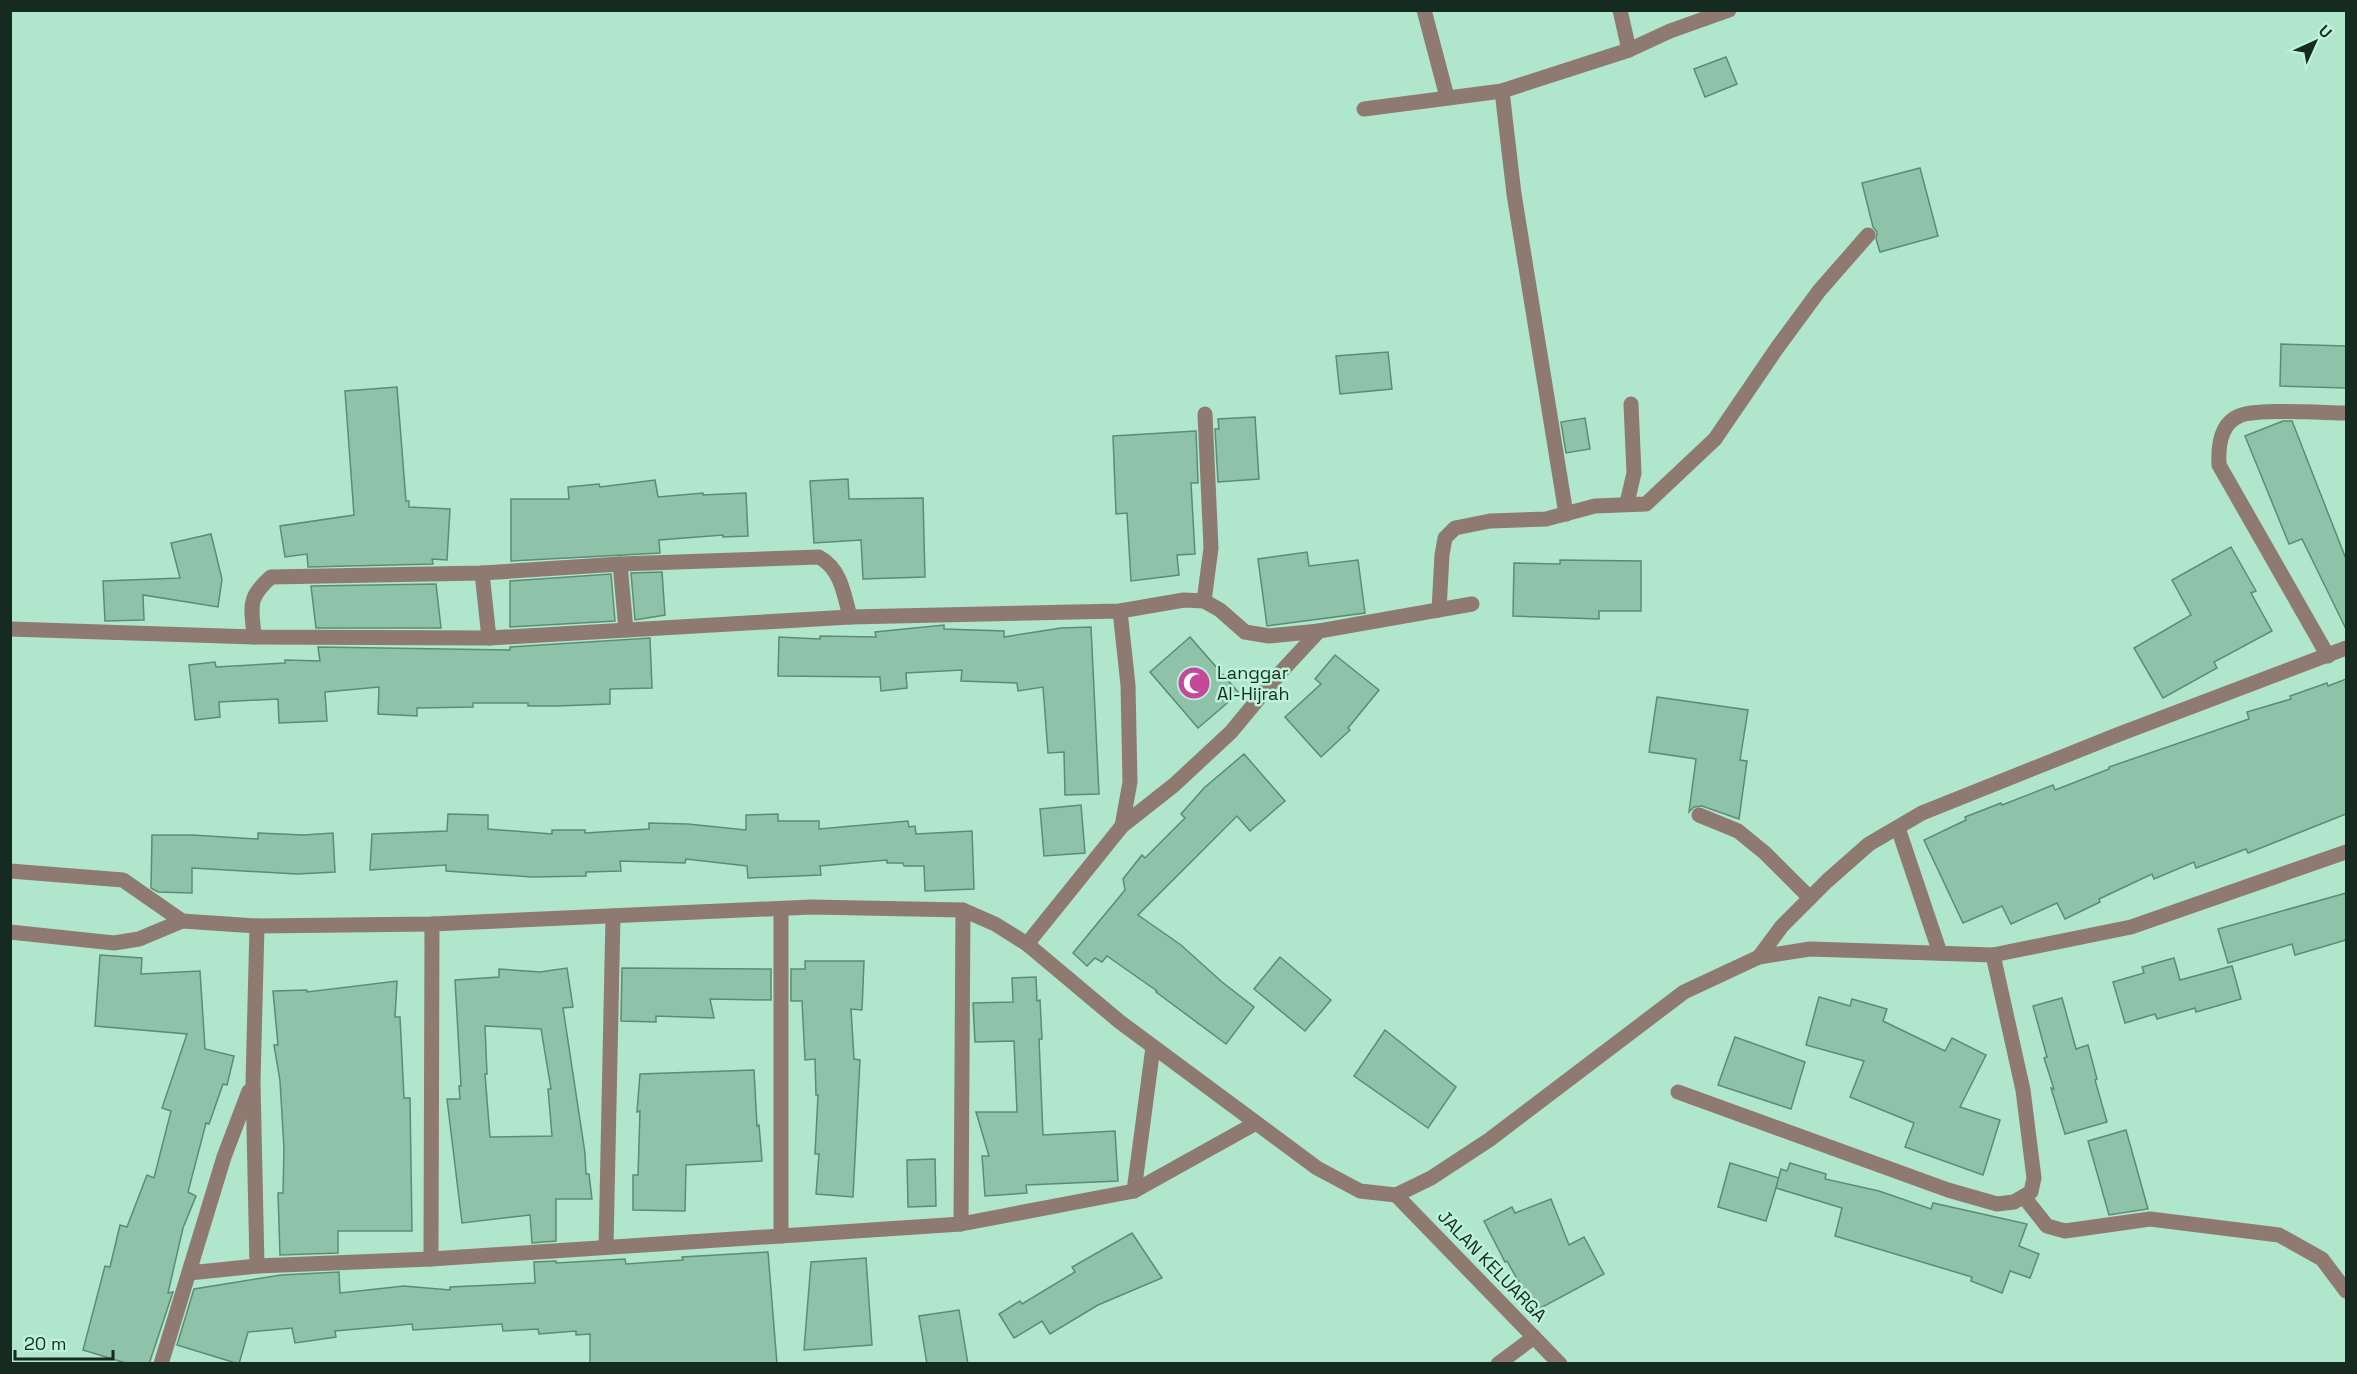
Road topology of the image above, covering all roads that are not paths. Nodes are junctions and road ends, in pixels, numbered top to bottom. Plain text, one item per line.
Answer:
1 (1424, 10) edge
2 (1620, 10) edge
3 (1729, 10) edge
4 (1629, 50) junction
5 (1502, 91) junction
6 (1447, 98) junction
7 (1364, 109) dead end
8 (1868, 235) dead end
9 (1631, 404) dead end
10 (2346, 413) edge
11 (1205, 414) dead end
12 (1627, 503) junction
13 (1566, 514) junction
14 (620, 564) junction
15 (482, 573) junction
16 (1204, 601) junction
17 (1472, 604) dead end
18 (1439, 610) junction
19 (1120, 611) junction
20 (850, 616) junction
21 (10, 629) edge
22 (626, 630) junction
23 (1318, 631) junction
24 (254, 637) junction
25 (489, 638) junction
26 (2346, 648) edge
27 (2328, 656) junction
28 (1699, 815) dead end
29 (1122, 826) junction
30 (1898, 828) junction
31 (2346, 852) edge
32 (10, 871) edge
33 (1810, 898) junction
34 (781, 909) junction
35 (963, 910) junction
36 (613, 916) junction
37 (182, 921) junction
38 (432, 924) junction
39 (257, 926) junction
40 (10, 932) edge
41 (1027, 944) junction
42 (1940, 953) junction
43 (1993, 955) junction
44 (1759, 957) junction
45 (1153, 1047) junction
46 (253, 1082) junction
47 (1678, 1092) dead end
48 (1256, 1123) junction
49 (1134, 1191) junction
50 (1396, 1195) junction
51 (2024, 1197) junction
52 (961, 1224) junction
53 (781, 1236) junction
54 (606, 1246) junction
55 (431, 1259) junction
56 (257, 1266) junction
57 (189, 1273) junction
58 (2346, 1291) edge
59 (1534, 1337) junction
60 (161, 1364) edge
61 (1498, 1364) edge
62 (1560, 1364) edge

1 - 6 street
2 - 4 street
3 - 4 street
4 - 5 street
5 - 6 street
5 - 13 street
6 - 7 street
8 - 12 street
9 - 12 street
10 - 27 street
11 - 16 street
12 - 13 street
13 - 18 street
14 - 15 street
14 - 20 street
14 - 22 street
15 - 24 street
15 - 25 street
16 - 19 street
16 - 23 street
17 - 18 street
18 - 23 street
19 - 20 street
19 - 29 street
20 - 22 street
21 - 24 street
22 - 25 street
23 - 29 street
24 - 25 street
26 - 27 street
27 - 30 street
28 - 33 street
29 - 41 street
30 - 33 street
30 - 42 street
31 - 43 street
32 - 37 street
33 - 44 street
34 - 35 street
34 - 36 street
34 - 53 street
35 - 41 street
35 - 52 street
36 - 38 street
36 - 54 street
37 - 39 street
37 - 40 street
38 - 39 street
38 - 55 street
39 - 46 street
41 - 45 street
42 - 43 street
42 - 44 street
43 - 51 street
44 - 50 street
45 - 48 street
45 - 49 street
46 - 56 street
46 - 57 street
47 - 51 street
48 - 49 street
48 - 50 street
49 - 52 street
50 - 59 street, JALAN KELUARGA
51 - 58 street
52 - 53 street
53 - 54 street
54 - 55 street
55 - 56 street
56 - 57 street
57 - 60 street
59 - 61 street
59 - 62 street, JALAN KELUARGA

